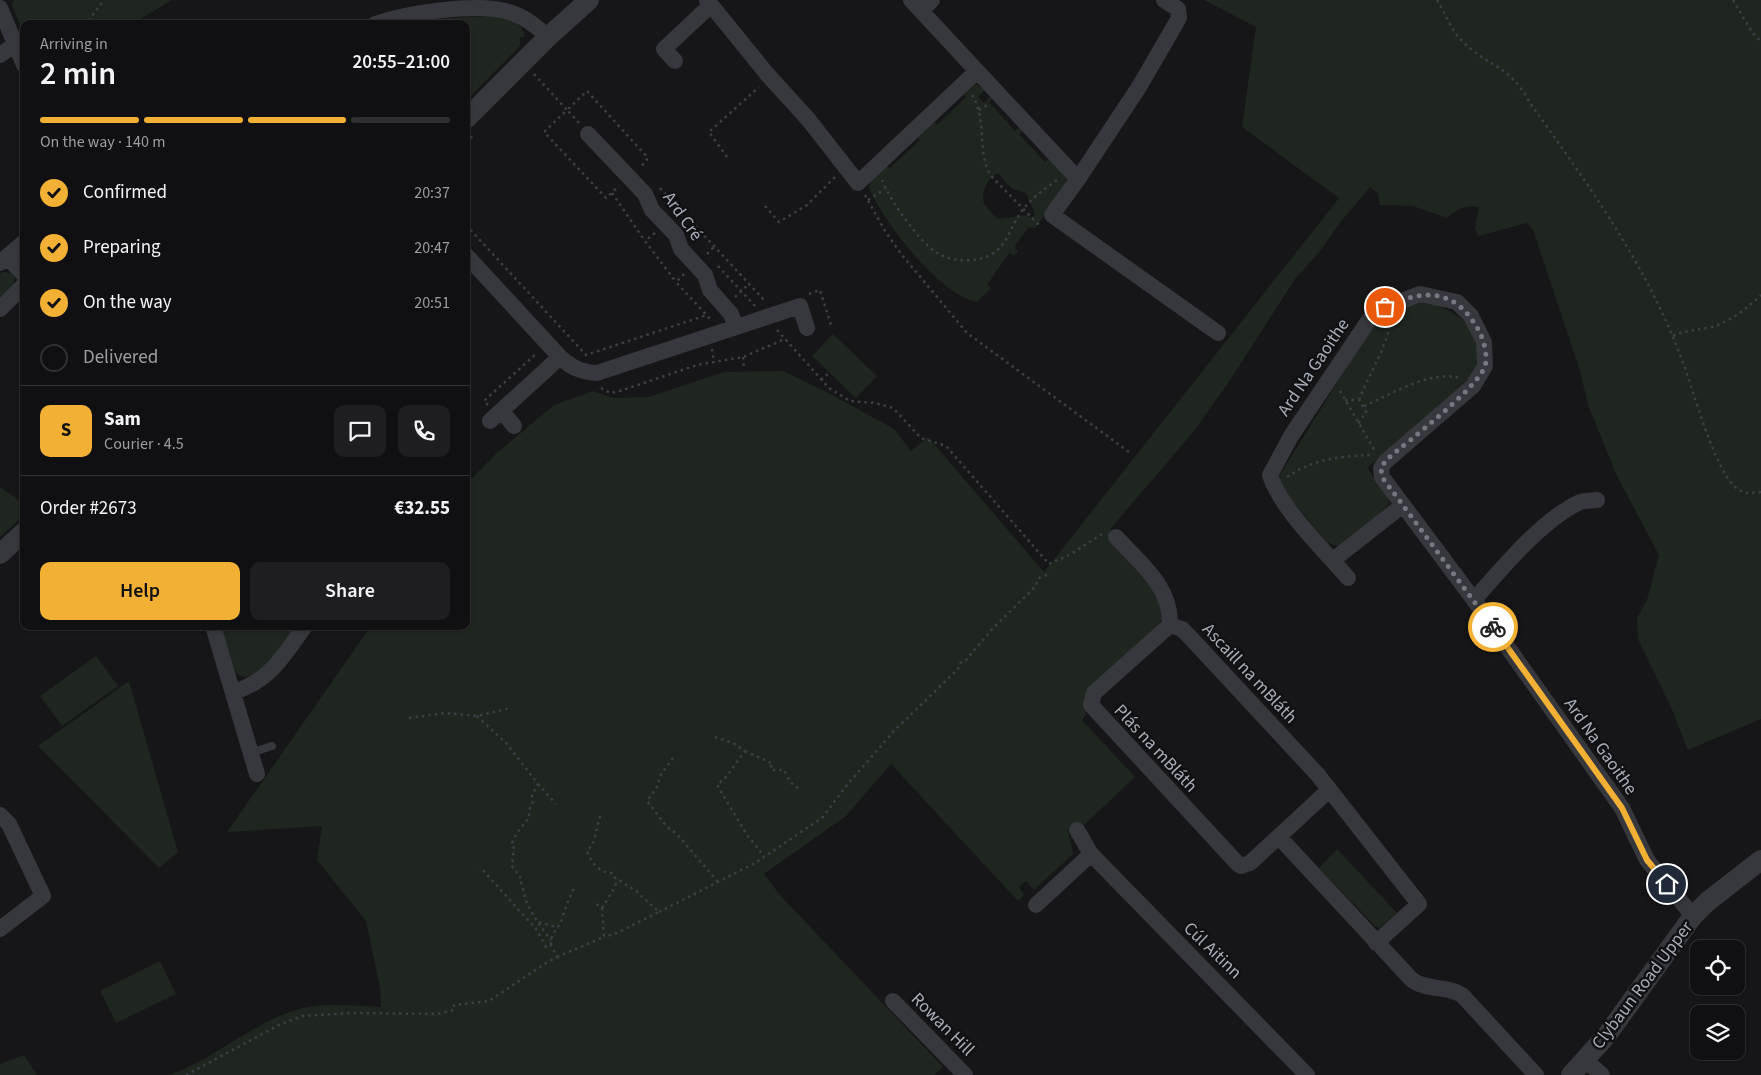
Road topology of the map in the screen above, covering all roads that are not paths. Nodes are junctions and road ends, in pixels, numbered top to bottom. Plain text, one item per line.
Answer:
1 (589, 0) edge
2 (1164, 0) edge
3 (709, 2) edge
4 (921, 4) edge
5 (0, 8) edge
6 (392, 20) edge
7 (548, 37) junction
8 (14, 45) junction
9 (0, 55) edge
10 (20, 57) edge
11 (675, 61) dead end
12 (977, 72) junction
13 (470, 115) edge
14 (588, 134) road end
15 (1073, 174) junction
16 (20, 246) edge
17 (470, 259) edge
18 (4, 260) edge
19 (20, 272) edge
20 (20, 289) edge
21 (0, 309) edge
22 (736, 327) junction
23 (807, 328) dead end
24 (1218, 333) dead end
25 (560, 358) junction
26 (514, 426) dead end
27 (1597, 500) dead end
28 (1403, 505) junction
29 (20, 536) edge
30 (1116, 536) road end
31 (0, 554) edge
32 (1333, 560) junction
33 (1348, 578) dead end
34 (1474, 600) junction
35 (1170, 625) junction
36 (214, 630) edge
37 (302, 630) edge
38 (234, 692) junction
39 (272, 746) dead end
40 (250, 754) junction
41 (257, 774) dead end
42 (1329, 790) junction
43 (0, 815) edge
44 (1077, 830) dead end
45 (1278, 837) junction
46 (1091, 854) junction
47 (1761, 860) edge
48 (1036, 906) dead end
49 (1693, 916) junction
50 (0, 929) edge
51 (1376, 943) junction
52 (893, 1002) dead end
53 (1585, 1060) junction
54 (965, 1075) edge
55 (1307, 1075) edge
56 (1536, 1075) edge
57 (1571, 1075) edge
58 (1602, 1075) edge

1 - 7 street
2 - 15 street
3 - 11 street
3 - 12 street
4 - 12 street
5 - 8 street
6 - 7 street
7 - 13 street
8 - 9 street
8 - 10 street
12 - 15 street
14 - 22 street, Ard Cré
15 - 24 street
16 - 18 street
17 - 25 street
18 - 19 street
20 - 21 street
22 - 23 street
22 - 25 street
25 - 26 street
27 - 34 street
28 - 32 street
28 - 32 street, Ard Na Gaoithe
28 - 34 street, Ard Na Gaoithe
29 - 31 street
30 - 35 street
32 - 33 street
34 - 49 street, Ard Na Gaoithe
35 - 42 street, Ascaill na mBláth
35 - 45 street, Plás na mBláth
36 - 38 street
37 - 38 street
38 - 40 street
39 - 40 lane
40 - 41 street
42 - 45 street
42 - 51 street, Ascaill na mBláth
43 - 50 street
44 - 46 street, Cúl Aitinn
45 - 51 street
46 - 48 street
46 - 55 street, Cúl Aitinn
47 - 49 street, Clybaun Road Upper
49 - 53 street, Clybaun Road Upper
51 - 56 street
52 - 54 street, Rowan Hill
53 - 57 street, Clybaun Road Upper
53 - 58 street

